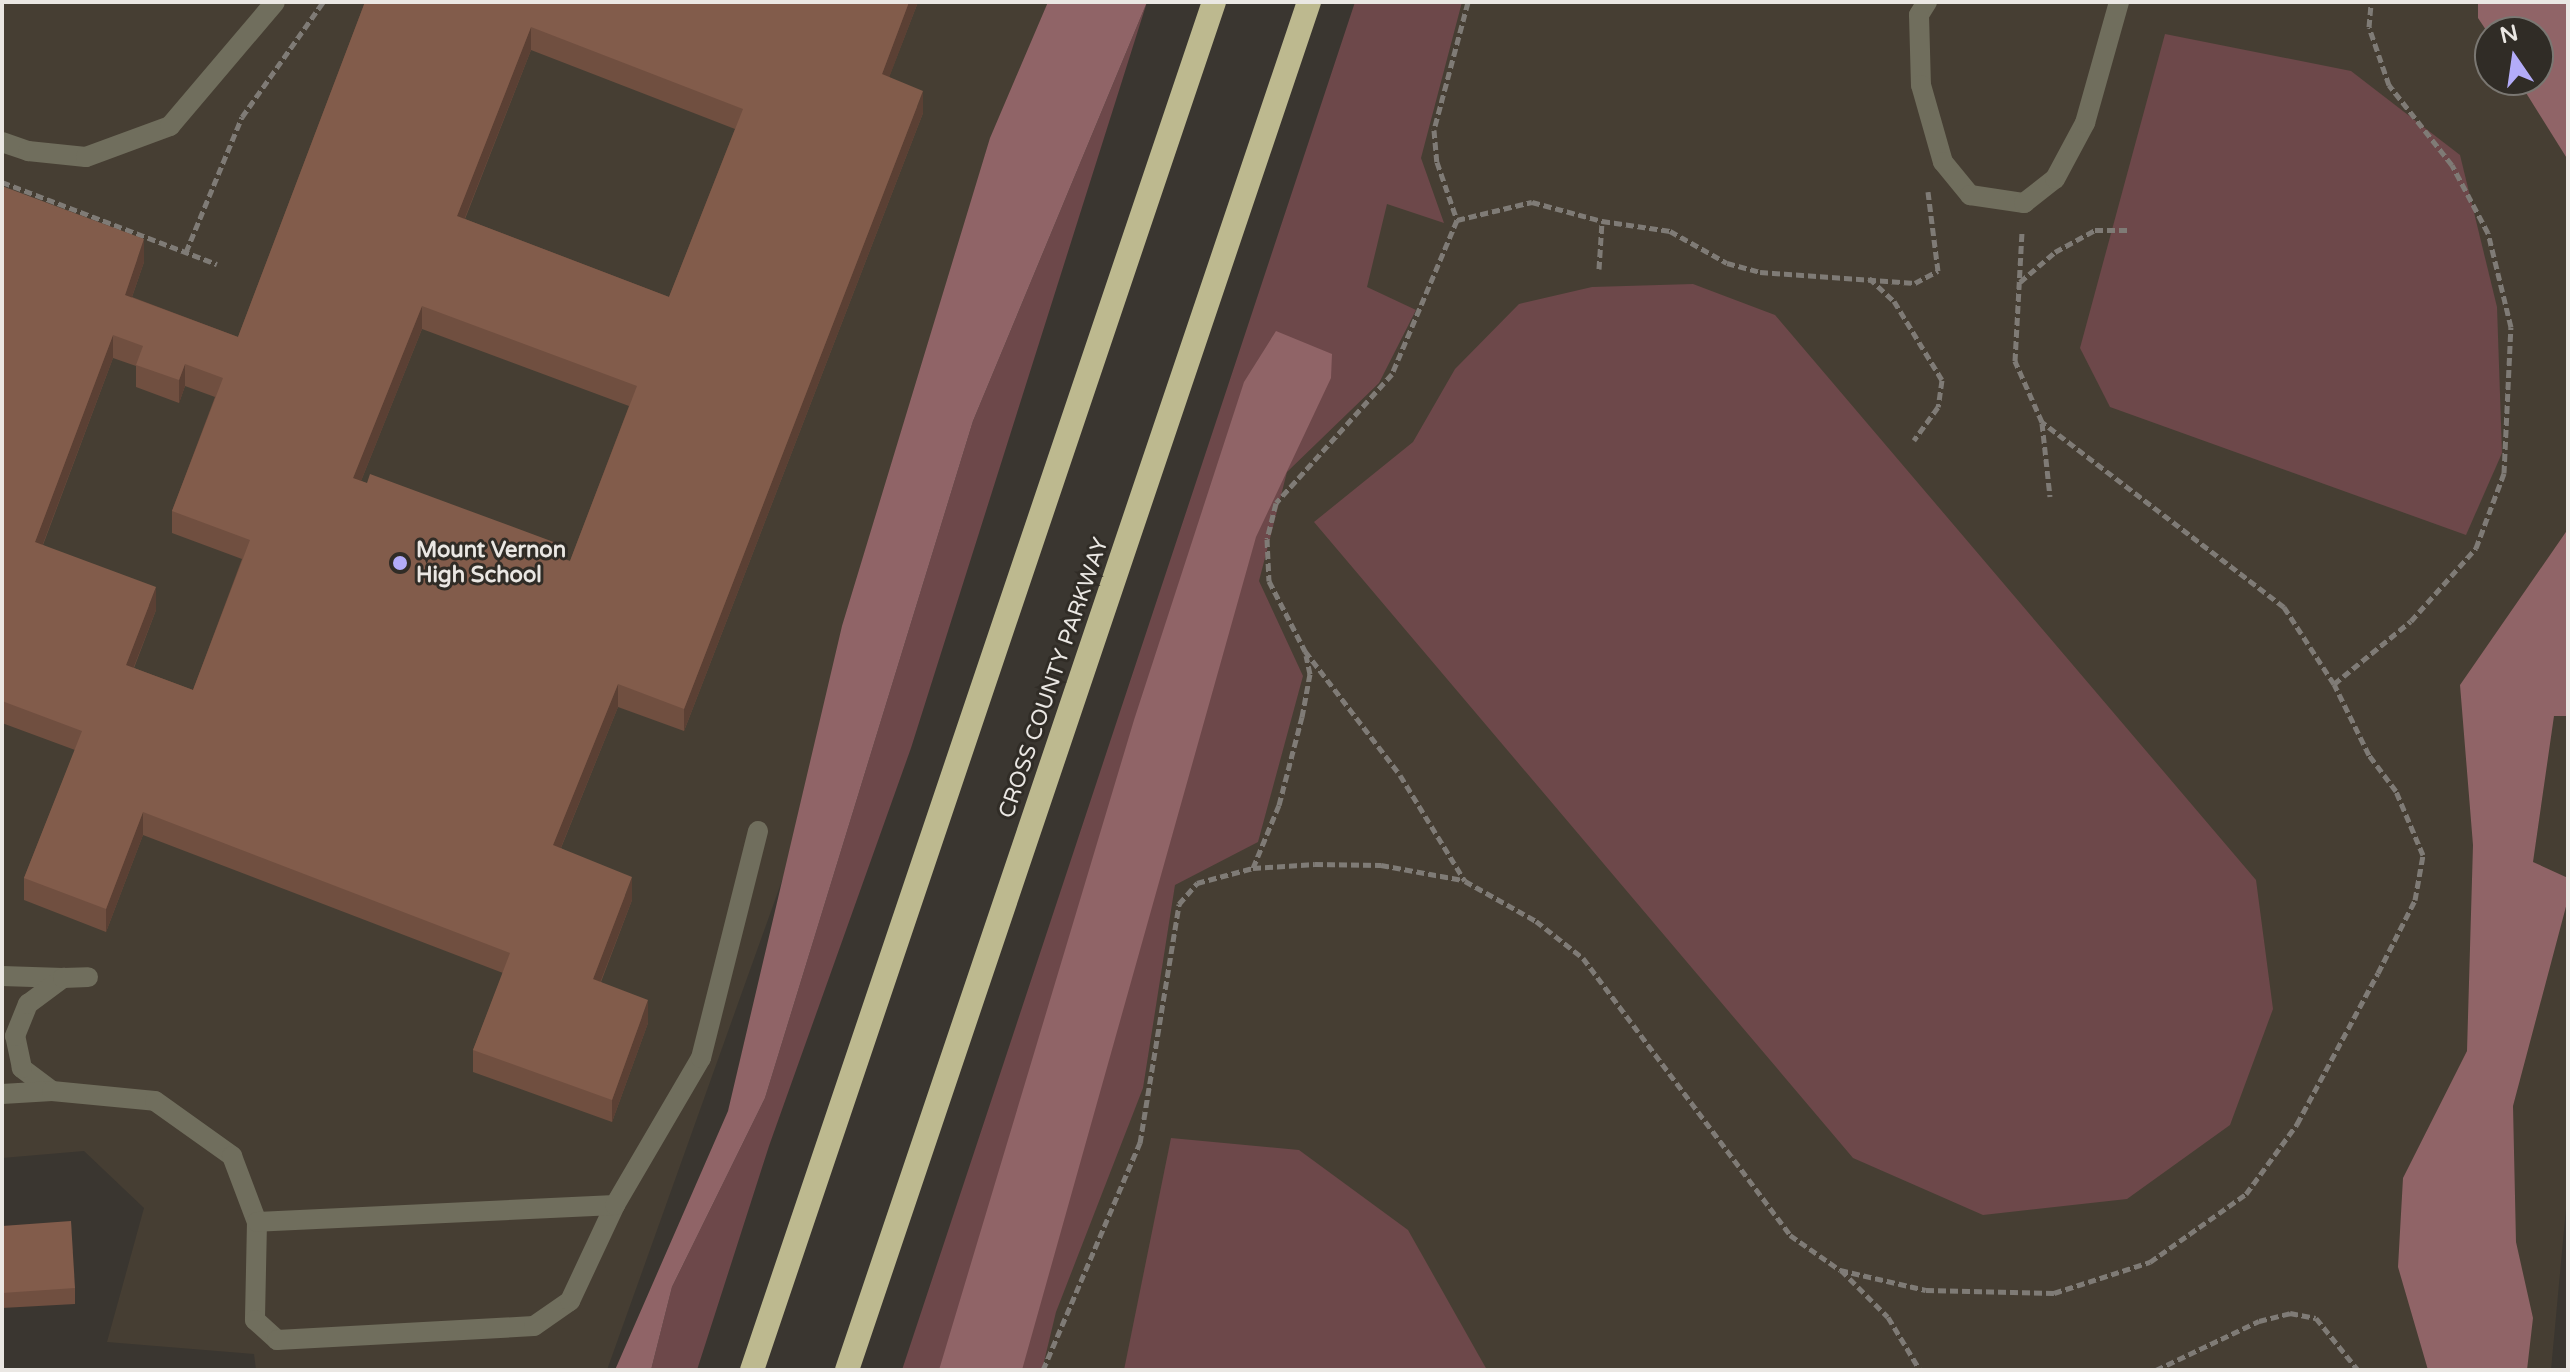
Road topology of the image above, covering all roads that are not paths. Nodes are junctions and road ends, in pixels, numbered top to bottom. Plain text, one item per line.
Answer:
1 (275, 2) edge
2 (1214, 2) edge
3 (1309, 2) edge
4 (1927, 2) edge
5 (2119, 2) edge
6 (2, 142) edge
7 (758, 831) dead end
8 (2, 976) edge
9 (88, 977) dead end
10 (63, 978) junction
11 (52, 1091) junction
12 (2, 1094) edge
13 (615, 1205) junction
14 (257, 1222) junction
15 (752, 1370) edge
16 (847, 1370) edge

1 - 6 lane
2 - 15 highway
3 - 16 highway, CROSS COUNTY PARKWAY
4 - 5 lane
7 - 13 lane
8 - 10 lane
9 - 10 lane
10 - 11 lane
11 - 12 lane
11 - 14 lane
13 - 14 lane
13 - 14 lane

